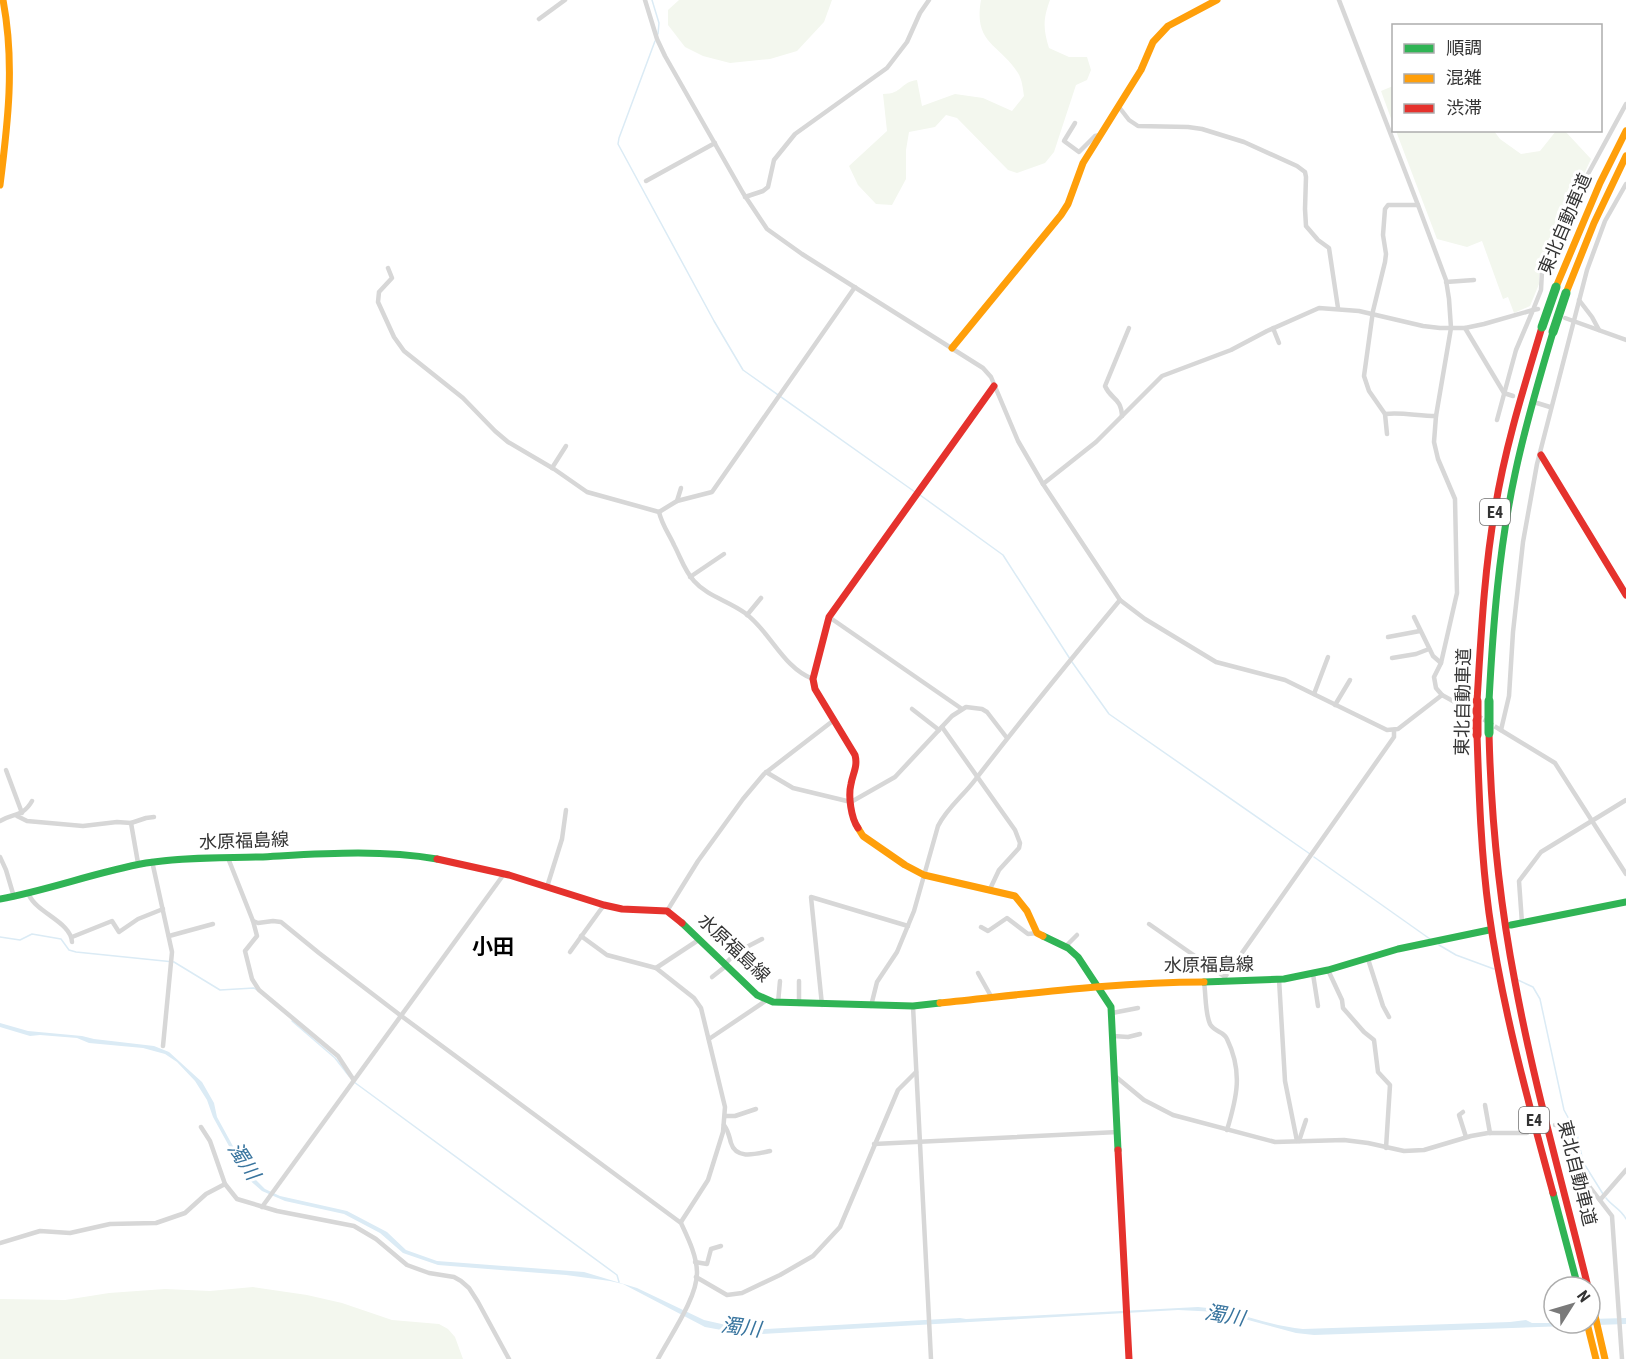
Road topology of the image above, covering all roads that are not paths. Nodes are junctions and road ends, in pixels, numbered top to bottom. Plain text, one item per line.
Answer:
1 (3, 0) edge
2 (565, 0) edge
3 (645, 0) edge
4 (929, 0) edge
5 (1339, 0) edge
6 (1215, 1) edge
7 (539, 19) dead end
8 (1626, 104) edge
9 (1119, 107) junction
10 (1075, 123) dead end
11 (1626, 131) edge
12 (1100, 135) junction
13 (715, 143) junction
14 (1626, 156) edge
15 (646, 181) dead end
16 (1626, 184) edge
17 (0, 185) edge
18 (745, 197) junction
19 (1418, 205) junction
20 (388, 268) dead end
21 (1474, 280) dead end
22 (1446, 282) junction
23 (855, 287) junction
24 (1579, 300) junction
25 (1338, 308) junction
26 (1535, 310) junction
27 (1373, 315) junction
28 (1565, 318) dead end
29 (1573, 322) junction
30 (1129, 328) dead end
31 (1273, 328) junction
32 (1451, 328) junction
33 (1465, 328) junction
34 (1599, 331) junction
35 (1626, 340) edge
36 (1279, 343) dead end
37 (952, 348) junction
38 (994, 386) junction
39 (1504, 393) junction
40 (1513, 396) dead end
41 (1537, 403) dead end
42 (1550, 407) junction
43 (1385, 414) junction
44 (1122, 416) junction
45 (1436, 416) junction
46 (1497, 420) dead end
47 (1387, 434) dead end
48 (566, 446) dead end
49 (1541, 454) junction
50 (552, 468) junction
51 (1043, 484) junction
52 (681, 488) dead end
53 (677, 501) junction
54 (659, 512) junction
55 (724, 554) dead end
56 (690, 577) junction
57 (1626, 595) edge
58 (761, 598) dead end
59 (1120, 600) junction
60 (747, 615) junction
61 (829, 617) junction
62 (1414, 618) dead end
63 (1420, 631) junction
64 (1388, 637) dead end
65 (1429, 649) junction
66 (1328, 657) dead end
67 (1392, 658) dead end
68 (1441, 663) junction
69 (813, 679) junction
70 (1350, 680) dead end
71 (1314, 694) junction
72 (1442, 695) junction
73 (1335, 705) junction
74 (912, 709) dead end
75 (962, 709) junction
76 (1471, 711) tunnel mouth
77 (834, 720) junction
78 (941, 729) junction
79 (1394, 730) junction
80 (1007, 738) junction
81 (6, 770) dead end
82 (766, 772) junction
83 (978, 777) junction
84 (32, 801) dead end
85 (1626, 801) edge
86 (851, 802) junction
87 (566, 810) dead end
88 (19, 814) junction
89 (154, 817) dead end
90 (1, 820) edge
91 (1593, 821) junction
92 (131, 823) junction
93 (0, 857) edge
94 (228, 858) junction
95 (152, 861) junction
96 (138, 863) junction
97 (504, 874) junction
98 (1626, 874) edge
99 (924, 875) junction
100 (548, 887) junction
101 (990, 889) junction
102 (29, 895) junction
103 (14, 897) junction
104 (0, 899) edge
105 (1626, 902) edge
106 (604, 905) junction
107 (163, 909) junction
108 (667, 911) junction
109 (253, 921) junction
110 (213, 924) dead end
111 (1149, 924) dead end
112 (1522, 924) junction
113 (1511, 925) dead end
114 (908, 926) junction
115 (981, 927) dead end
116 (1037, 933) junction
117 (1491, 934) junction
118 (1077, 935) dead end
119 (169, 936) junction
120 (581, 936) junction
121 (700, 939) junction
122 (762, 939) dead end
123 (1065, 947) junction
124 (570, 952) dead end
125 (1368, 959) junction
126 (726, 965) junction
127 (656, 968) junction
128 (1328, 970) junction
129 (978, 973) dead end
130 (1313, 974) junction
131 (712, 977) dead end
132 (1225, 979) junction
133 (1279, 979) junction
134 (780, 981) dead end
135 (799, 981) dead end
136 (1204, 982) junction
137 (1098, 986) junction
138 (992, 998) junction
139 (767, 1000) junction
140 (778, 1003) junction
141 (800, 1004) junction
142 (822, 1005) junction
143 (871, 1006) junction
144 (913, 1006) junction
145 (1318, 1006) dead end
146 (1138, 1008) dead end
147 (1112, 1013) junction
148 (400, 1016) junction
149 (1389, 1017) dead end
150 (1140, 1034) dead end
151 (1113, 1036) junction
152 (709, 1039) junction
153 (163, 1046) dead end
154 (916, 1071) junction
155 (1115, 1076) junction
156 (353, 1079) junction
157 (1485, 1105) dead end
158 (756, 1109) dead end
159 (1463, 1112) dead end
160 (726, 1116) junction
161 (1306, 1120) dead end
162 (724, 1125) junction
163 (1555, 1125) dead end
164 (201, 1127) dead end
165 (1227, 1130) junction
166 (1118, 1132) junction
167 (1490, 1133) junction
168 (1527, 1133) dead end
169 (1466, 1137) junction
170 (1298, 1141) junction
171 (920, 1143) junction
172 (874, 1144) junction
173 (1386, 1148) junction
174 (770, 1151) dead end
175 (1626, 1170) edge
176 (225, 1184) junction
177 (1600, 1200) junction
178 (262, 1207) junction
179 (681, 1222) junction
180 (0, 1243) edge
181 (721, 1246) dead end
182 (695, 1262) junction
183 (1575, 1275) edge
184 (1585, 1275) edge
185 (696, 1277) junction
186 (1593, 1335) edge
187 (1595, 1335) edge
188 (509, 1359) edge
189 (658, 1359) edge
190 (931, 1359) edge
191 (1129, 1359) edge
192 (1596, 1359) edge
193 (1605, 1359) edge
194 (1622, 1359) edge

1 - 17 main road
2 - 7 street
3 - 13 street
4 - 18 street
5 - 19 street
6 - 9 main road
8 - 26 street
9 - 12 main road
9 - 25 street
10 - 12 street
11 - 117 main road, 東北自動車道 / E4, bridge
12 - 37 main road
13 - 15 street
13 - 18 street
14 - 184 main road, 東北自動車道 / E4, bridge
16 - 24 street
18 - 23 street
19 - 22 street
19 - 27 street
20 - 50 street
21 - 22 street
22 - 32 street
23 - 37 street
23 - 53 street
24 - 29 street
24 - 34 street
25 - 27 street
25 - 31 street
26 - 33 street
26 - 39 street
27 - 32 street
27 - 43 street
28 - 29 street
29 - 34 street
29 - 42 street
30 - 44 street
31 - 36 street
31 - 44 street
32 - 33 street
32 - 45 street
33 - 39 street
34 - 35 street
37 - 38 street
38 - 51 street
38 - 61 main road
39 - 40 street
39 - 46 street
41 - 42 street
42 - 49 street
43 - 45 street
43 - 47 street
44 - 51 street
45 - 68 street
48 - 50 street
49 - 57 main road
49 - 91 street
50 - 54 street
51 - 59 street
52 - 53 street
53 - 54 street
54 - 56 street
55 - 56 street
56 - 60 street
58 - 60 street
59 - 71 street
59 - 80 street
60 - 69 street
61 - 69 main road
61 - 75 street
62 - 63 street
63 - 64 street
63 - 65 street
65 - 67 street
65 - 68 street
66 - 71 street
68 - 72 street
69 - 77 main road
70 - 73 street
71 - 73 street
72 - 76 street
72 - 79 street
73 - 79 street
74 - 78 street
75 - 78 street
75 - 80 street
77 - 82 street
77 - 86 main road
78 - 83 street
78 - 86 street
79 - 132 street
80 - 83 street
81 - 88 street
82 - 86 street
82 - 108 street
83 - 99 street
83 - 101 street
84 - 88 street
85 - 91 street
86 - 99 main road
87 - 100 street
88 - 90 street
88 - 92 street
89 - 92 street
91 - 98 street
91 - 112 street
92 - 96 street
93 - 103 street
94 - 95 main road, 水原福島線
94 - 97 main road, 水原福島線
94 - 109 street
95 - 96 main road, 水原福島線
95 - 107 street
96 - 102 main road, 水原福島線
97 - 100 main road, 水原福島線
97 - 148 street
99 - 101 main road
99 - 114 street
100 - 106 main road, 水原福島線
101 - 116 main road
102 - 103 main road, 水原福島線
102 - 107 street
103 - 104 main road, 水原福島線
105 - 112 main road
106 - 108 main road, 水原福島線
106 - 120 street
107 - 119 street
108 - 121 main road, 水原福島線
109 - 148 street
109 - 156 street
110 - 119 street
111 - 132 street
112 - 113 main road
114 - 142 street
114 - 143 street
115 - 116 street
116 - 123 main road
117 - 125 main road, 水原福島線
117 - 183 main road, 東北自動車道 / E4
118 - 123 street
119 - 153 street
120 - 124 street
120 - 127 street
121 - 126 main road, 水原福島線
121 - 127 street
122 - 126 street
123 - 137 main road
125 - 128 main road, 水原福島線
125 - 149 street
126 - 131 street
126 - 139 main road, 水原福島線
127 - 152 street
128 - 130 main road, 水原福島線
128 - 173 street
129 - 138 street
130 - 133 main road, 水原福島線
130 - 145 street
132 - 133 main road, 水原福島線
132 - 136 main road, 水原福島線
133 - 170 street
134 - 140 street
135 - 141 street
136 - 137 main road, 水原福島線
136 - 165 street
137 - 138 main road, 水原福島線
137 - 147 main road
138 - 144 main road, 水原福島線
139 - 140 main road, 水原福島線
139 - 152 street
140 - 141 main road, 水原福島線
141 - 142 main road, 水原福島線
142 - 143 main road, 水原福島線
143 - 144 main road, 水原福島線
144 - 154 street
146 - 147 street
147 - 151 main road
148 - 156 street
148 - 179 street
150 - 151 street
151 - 155 main road
152 - 160 street
154 - 171 street
154 - 172 street
155 - 165 street
155 - 166 main road
156 - 178 street
157 - 167 street
158 - 160 street
159 - 169 street
160 - 162 street
161 - 170 street
162 - 174 street
162 - 179 street
163 - 177 street
164 - 176 street
165 - 170 street
166 - 171 street
166 - 191 main road
167 - 168 street
167 - 169 street
169 - 173 street
170 - 173 street
171 - 172 street
171 - 190 street
172 - 185 street
175 - 177 street
176 - 178 street
176 - 180 street
177 - 194 street
178 - 188 street
179 - 182 street
181 - 182 street
182 - 185 street
185 - 189 street
186 - 192 main road
187 - 193 main road

